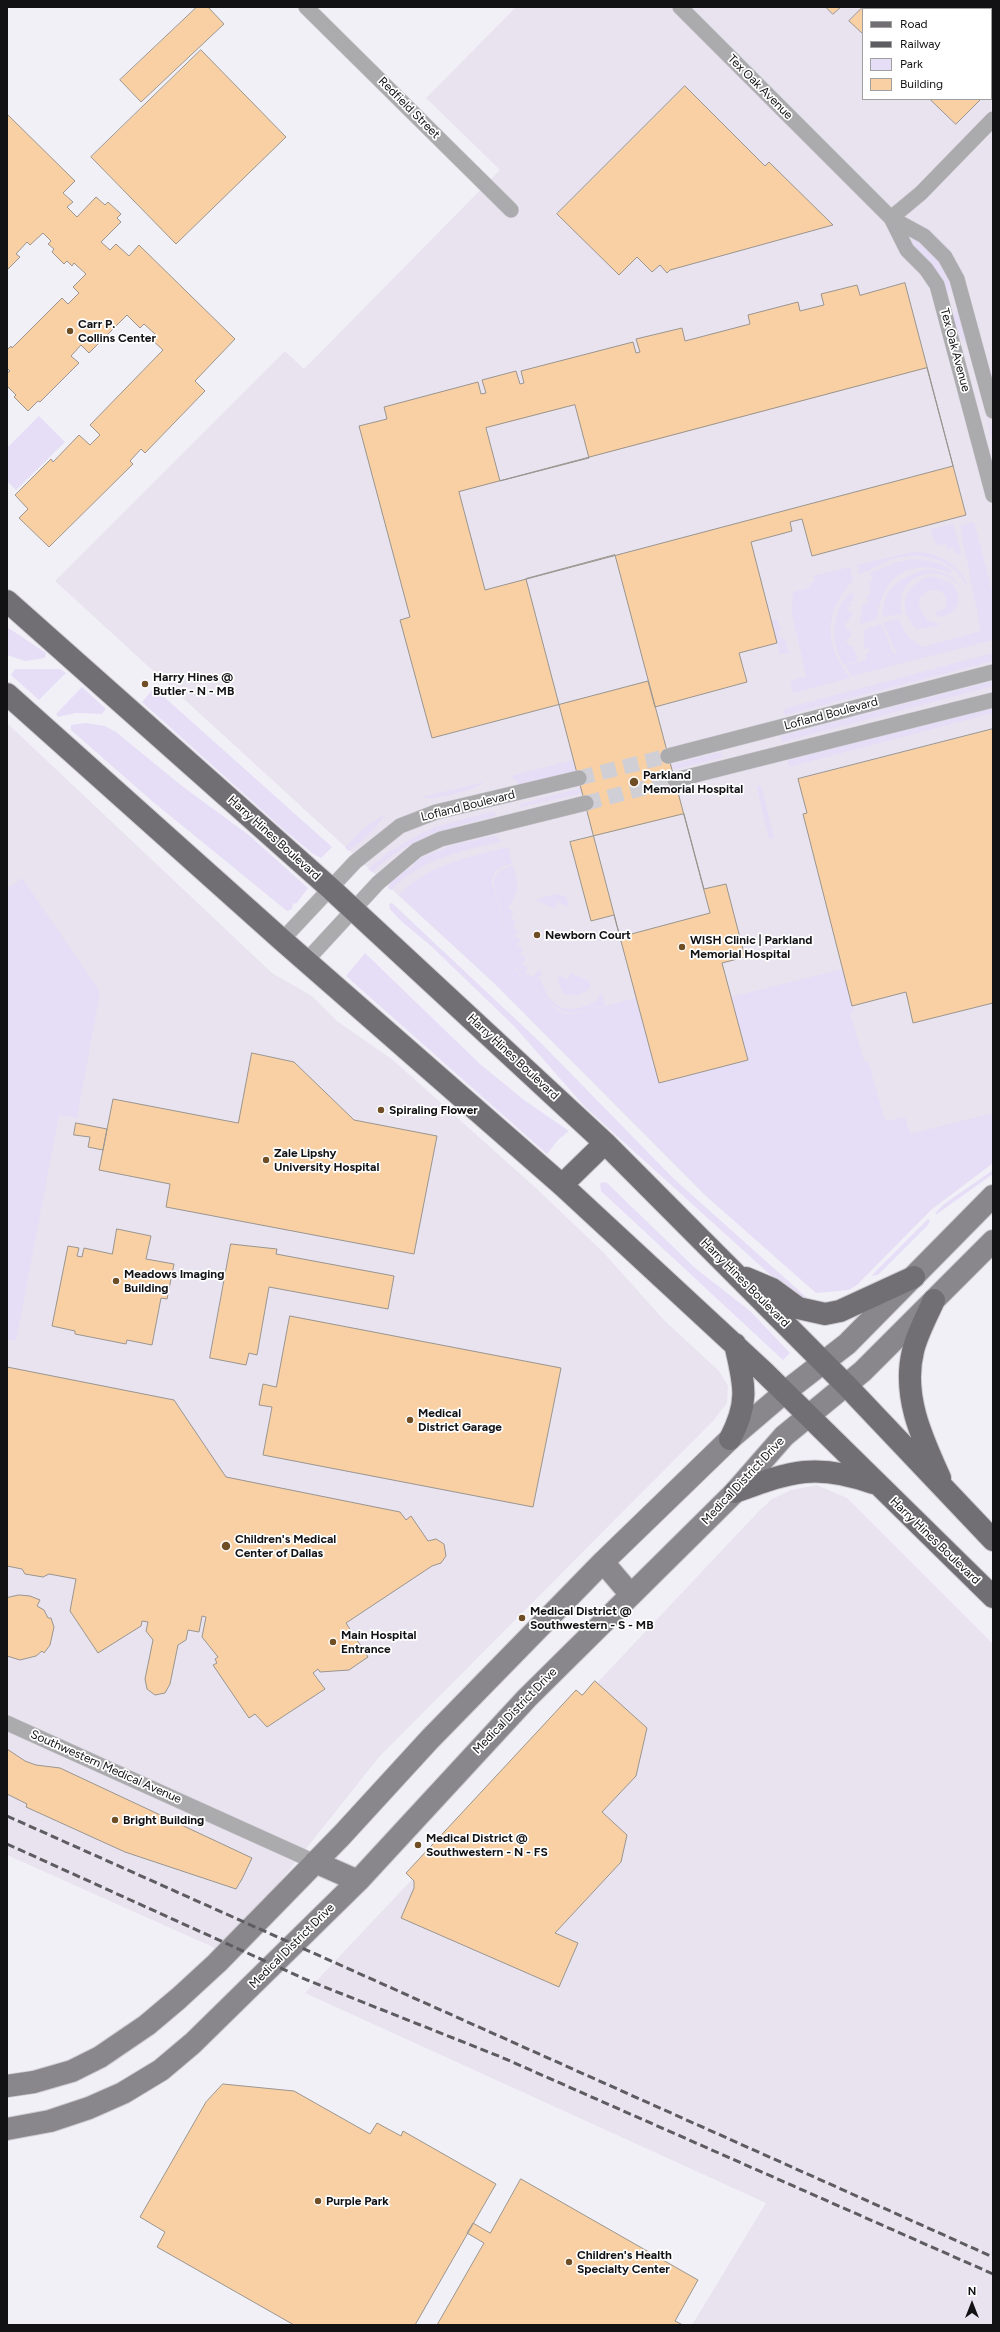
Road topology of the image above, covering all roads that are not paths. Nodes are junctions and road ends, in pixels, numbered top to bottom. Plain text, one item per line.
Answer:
1 (306, 7) edge
2 (680, 7) edge
3 (993, 119) edge
4 (511, 210) dead end
5 (891, 218) junction
6 (993, 410) edge
7 (993, 495) edge
8 (7, 601) edge
9 (993, 672) edge
10 (7, 694) edge
11 (993, 700) edge
12 (668, 756) tunnel mouth
13 (579, 778) tunnel mouth
14 (675, 780) tunnel mouth
15 (505, 797) junction
16 (586, 803) tunnel mouth
17 (512, 822) junction
18 (330, 888) junction
19 (354, 910) junction
20 (282, 940) junction
21 (306, 961) junction
22 (605, 1143) junction
23 (562, 1185) junction
24 (993, 1196) edge
25 (993, 1241) edge
26 (735, 1273) junction
27 (914, 1277) junction
28 (934, 1300) junction
29 (735, 1344) junction
30 (822, 1362) junction
31 (846, 1385) junction
32 (785, 1392) junction
33 (809, 1415) junction
34 (730, 1439) junction
35 (877, 1485) junction
36 (735, 1492) junction
37 (948, 1495) junction
38 (993, 1540) edge
39 (603, 1562) junction
40 (632, 1595) junction
41 (993, 1597) edge
42 (7, 1723) edge
43 (315, 1862) junction
44 (358, 1881) junction
45 (7, 2086) edge
46 (7, 2129) edge

1 - 4 street, Redfield Street
2 - 5 street, Tex Oak Avenue
3 - 5 street
5 - 6 street, Tex Oak Avenue
5 - 7 street, Tex Oak Avenue
8 - 18 main road, Harry Hines Boulevard
9 - 12 street, Lofland Boulevard
10 - 20 main road, Harry Hines Boulevard
11 - 14 street, Lofland Boulevard
13 - 15 street, Lofland Boulevard
15 - 17 street
15 - 18 street, Lofland Boulevard
16 - 17 street
17 - 19 street
18 - 19 main road, Harry Hines Boulevard
18 - 20 street, Lofland Boulevard
19 - 21 street
19 - 22 main road, Harry Hines Boulevard
20 - 21 main road, Harry Hines Boulevard
21 - 23 main road, Harry Hines Boulevard
22 - 23 main road
22 - 26 main road, Harry Hines Boulevard
23 - 29 main road, Harry Hines Boulevard
24 - 27 main road
25 - 28 main road, Medical District Drive
26 - 27 main road
26 - 30 main road, Harry Hines Boulevard
27 - 30 main road
28 - 31 main road, Medical District Drive
28 - 37 main road
29 - 32 main road, Harry Hines Boulevard
29 - 34 main road
30 - 31 main road, Harry Hines Boulevard
30 - 32 main road
31 - 33 main road, Medical District Drive
31 - 37 main road, Harry Hines Boulevard
32 - 33 main road, Harry Hines Boulevard
32 - 34 main road
33 - 35 main road, Harry Hines Boulevard
33 - 36 main road, Medical District Drive
34 - 39 main road
35 - 36 main road
35 - 41 main road, Harry Hines Boulevard
36 - 40 main road, Medical District Drive
37 - 38 main road, Harry Hines Boulevard
39 - 40 main road
39 - 43 main road
40 - 44 main road, Medical District Drive
42 - 43 street, Southwestern Medical Avenue
43 - 44 main road
43 - 45 main road
44 - 46 main road, Medical District Drive

